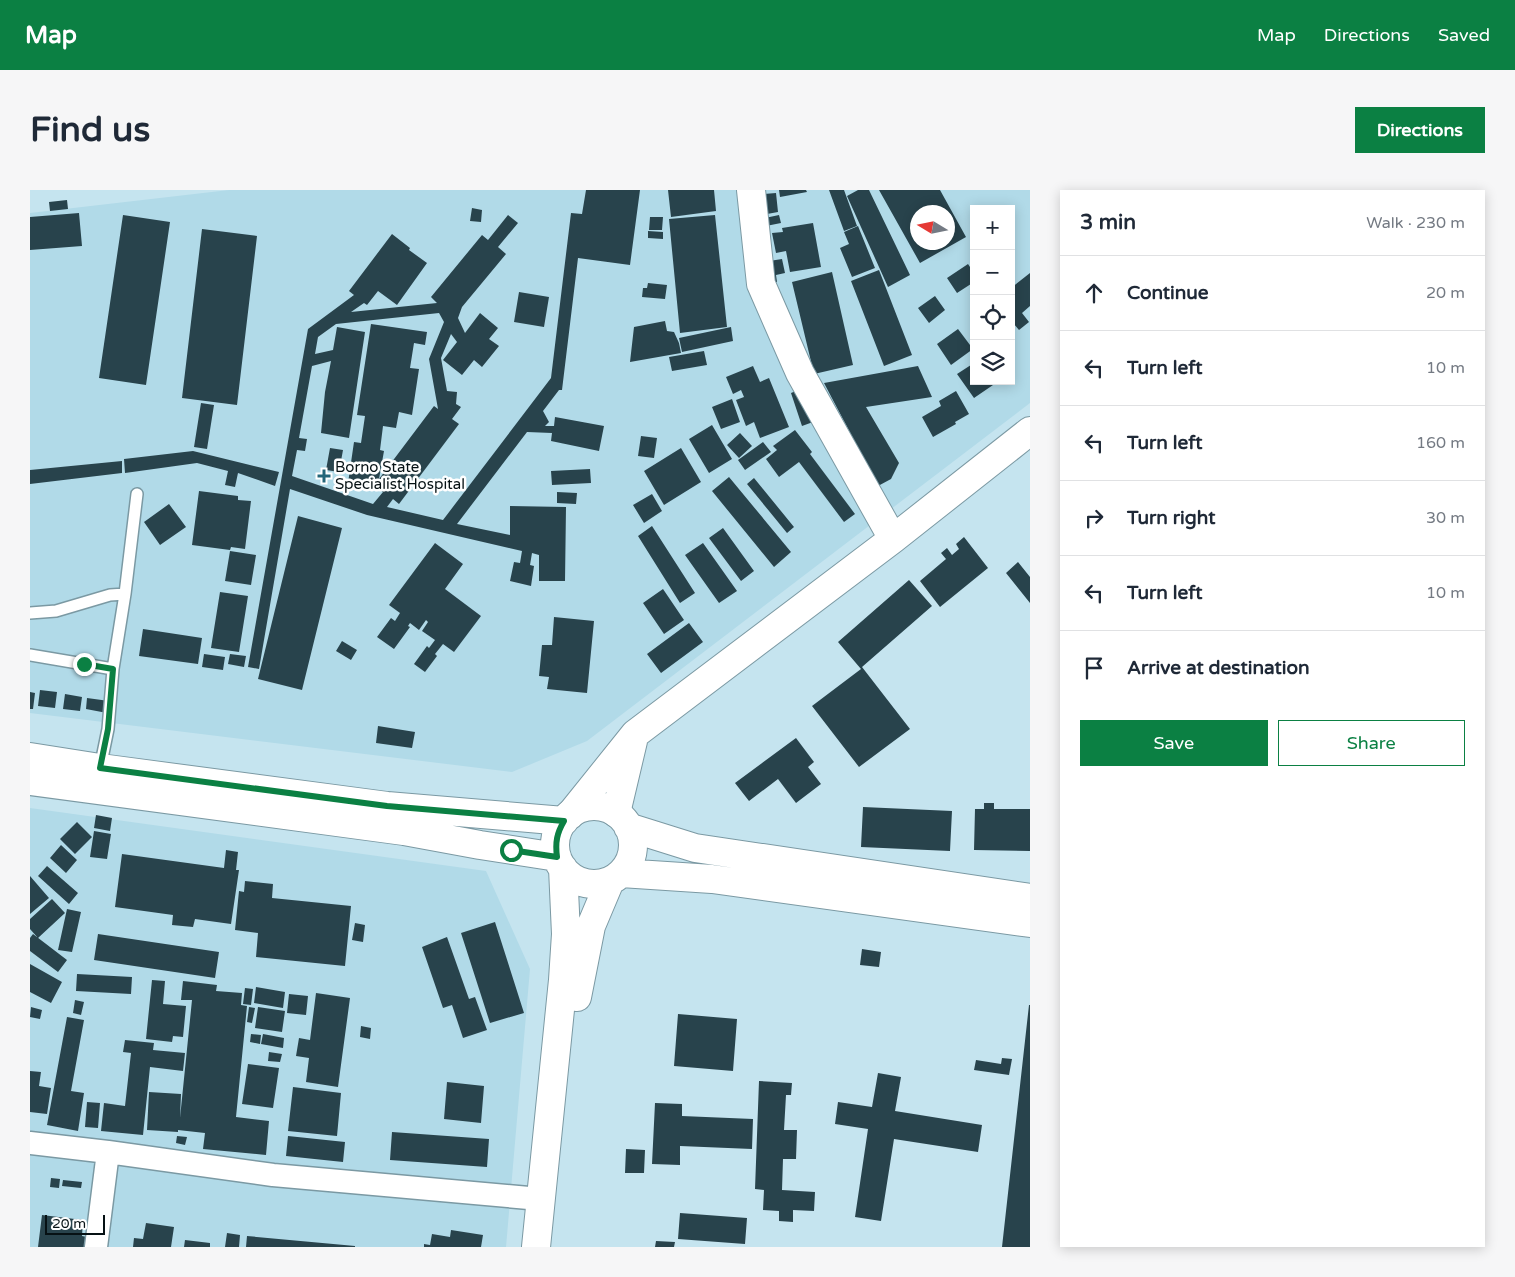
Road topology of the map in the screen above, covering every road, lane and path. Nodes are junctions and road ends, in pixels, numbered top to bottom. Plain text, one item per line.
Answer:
1 (751, 190) edge
2 (1030, 431) edge
3 (137, 494) dead end
4 (893, 539) junction
5 (125, 594) junction
6 (30, 614) edge
7 (30, 655) edge
8 (113, 669) junction
9 (634, 734) junction
10 (30, 757) edge
11 (100, 768) junction
12 (33, 785) edge
13 (567, 818) junction
14 (622, 820) junction
15 (560, 863) junction
16 (616, 877) junction
17 (1030, 898) edge
18 (1030, 923) edge
19 (30, 1143) edge
20 (108, 1152) junction
21 (540, 1200) junction
22 (96, 1247) edge
23 (536, 1247) edge
24 (551, 1247) edge

1 - 4 main road
2 - 4 main road
3 - 5 lane
4 - 9 main road
5 - 6 lane
5 - 8 lane
7 - 8 lane
8 - 11 lane
9 - 13 main road
9 - 14 main road
10 - 11 main road
11 - 13 main road
12 - 15 main road
13 - 14 main road
13 - 15 main road
14 - 16 main road
14 - 17 main road
15 - 16 main road
15 - 21 main road
16 - 18 main road
16 - 24 main road
19 - 20 street
20 - 21 street
20 - 22 street
21 - 23 main road

